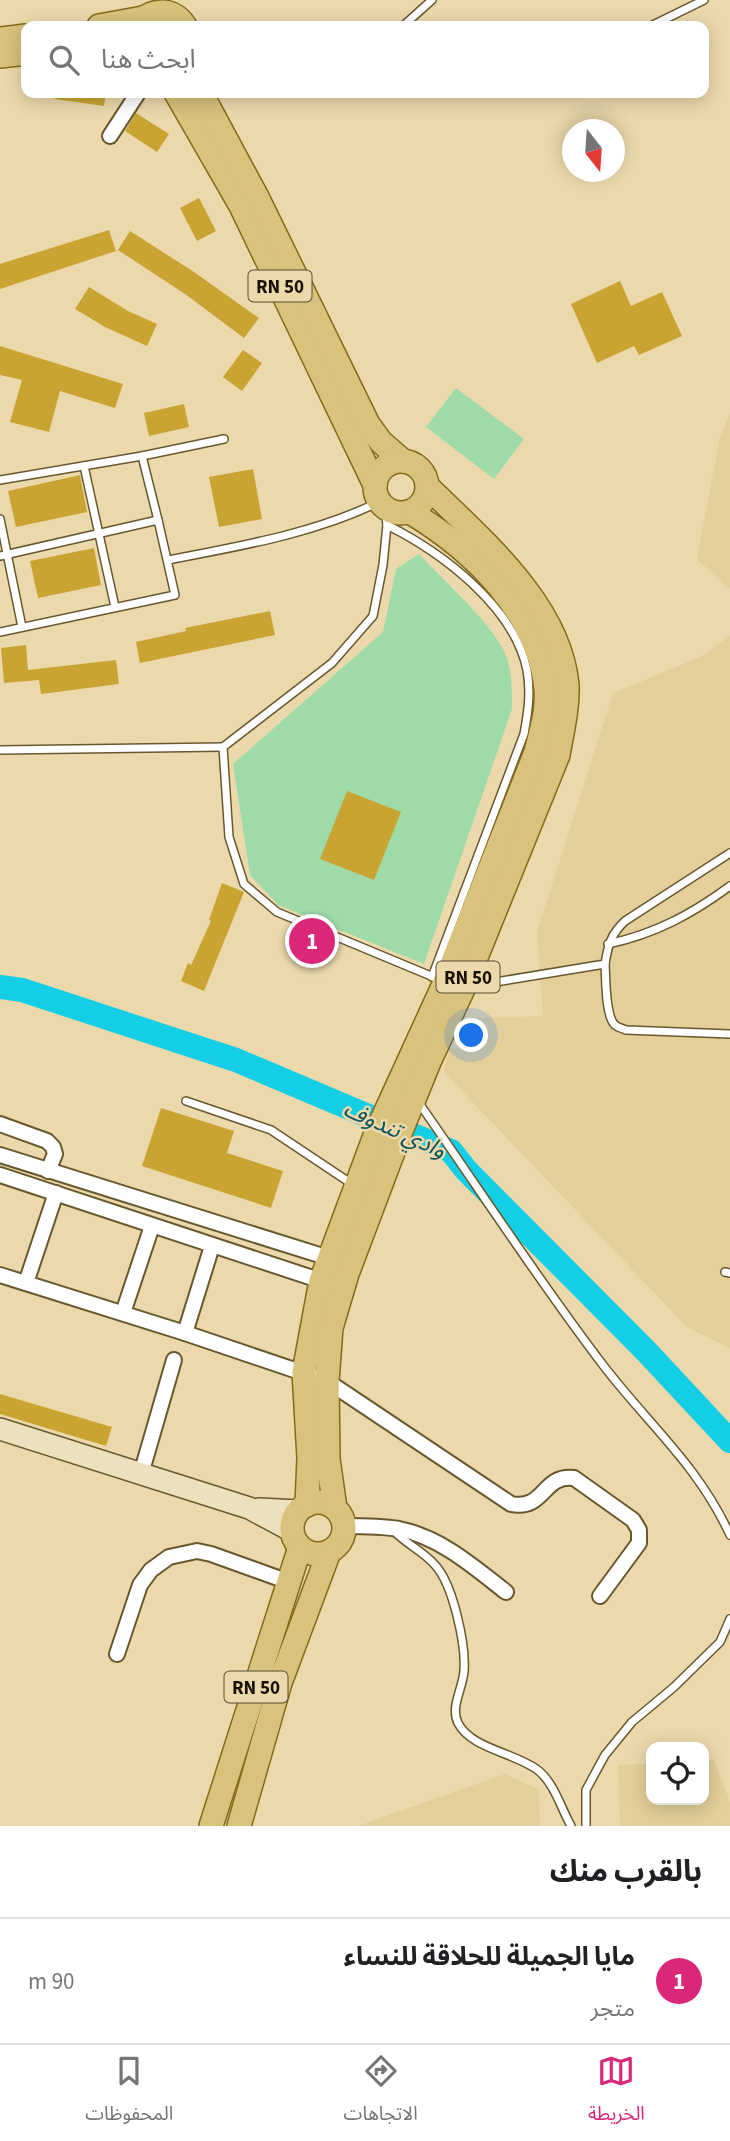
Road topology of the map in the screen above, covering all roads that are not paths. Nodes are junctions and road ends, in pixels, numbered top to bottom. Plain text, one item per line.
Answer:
1 (432, 0) edge
2 (704, 0) edge
3 (147, 14) edge
4 (120, 21) edge
5 (409, 21) edge
6 (661, 21) edge
7 (21, 37) edge
8 (0, 39) edge
9 (21, 54) edge
10 (0, 56) edge
11 (135, 98) edge
12 (179, 98) edge
13 (204, 98) edge
14 (110, 136) dead end
15 (224, 439) dead end
16 (142, 456) junction
17 (403, 461) junction
18 (84, 466) junction
19 (0, 480) edge
20 (428, 487) junction
21 (382, 505) junction
22 (410, 512) junction
23 (0, 519) edge
24 (158, 520) junction
25 (98, 534) junction
26 (4, 556) edge
27 (168, 560) junction
28 (116, 607) junction
29 (22, 626) junction
30 (0, 632) edge
31 (223, 747) junction
32 (0, 750) edge
33 (730, 853) edge
34 (730, 886) edge
35 (608, 944) junction
36 (606, 964) junction
37 (447, 982) junction
38 (730, 1034) edge
39 (414, 1097) junction
40 (186, 1101) dead end
41 (0, 1124) edge
42 (0, 1155) edge
43 (48, 1171) junction
44 (0, 1175) edge
45 (356, 1186) junction
46 (56, 1193) junction
47 (152, 1226) junction
48 (212, 1246) junction
49 (328, 1258) junction
50 (0, 1275) edge
51 (26, 1283) junction
52 (332, 1284) junction
53 (122, 1313) junction
54 (185, 1333) junction
55 (174, 1360) dead end
56 (304, 1373) junction
57 (327, 1381) junction
58 (0, 1429) edge
59 (141, 1474) junction
60 (339, 1517) junction
61 (299, 1524) junction
62 (391, 1528) junction
63 (730, 1535) edge
64 (329, 1552) junction
65 (289, 1582) junction
66 (506, 1592) dead end
67 (600, 1596) dead end
68 (730, 1619) edge
69 (117, 1654) dead end
70 (211, 1826) edge
71 (239, 1826) edge
72 (571, 1826) edge
73 (586, 1826) edge

1 - 5 lane
2 - 6 lane
3 - 4 main road
7 - 8 main road
9 - 10 main road
11 - 14 street
12 - 21 main road, RN 50
13 - 17 main road, RN 50
15 - 16 lane
16 - 18 lane
16 - 24 lane
17 - 20 main road
17 - 21 main road
18 - 19 lane
18 - 25 lane
20 - 22 main road
20 - 37 main road, RN 50
21 - 22 main road
21 - 27 lane
21 - 31 lane
21 - 37 lane
22 - 37 main road, RN 50
23 - 26 lane
24 - 25 lane
24 - 27 lane
25 - 26 lane
25 - 28 lane
26 - 29 lane
27 - 28 lane
28 - 29 lane
29 - 30 lane
31 - 32 lane
31 - 37 lane
33 - 35 lane
34 - 35 lane
35 - 36 lane
36 - 37 lane
36 - 38 lane
37 - 39 main road, RN 50
37 - 45 main road, RN 50
39 - 52 main road, RN 50
39 - 63 lane
40 - 45 lane
41 - 43 street
42 - 43 street
43 - 49 street
44 - 46 street
45 - 49 main road, RN 50
46 - 47 street
46 - 51 street
47 - 48 street
47 - 53 street
48 - 52 street
48 - 54 street
49 - 52 main road, RN 50
50 - 51 street
51 - 53 street
52 - 56 main road, RN 50
52 - 57 main road, RN 50
53 - 54 street
54 - 56 street
55 - 59 street
56 - 57 street
56 - 61 main road, RN 50
57 - 60 main road, RN 50
57 - 67 street
58 - 59 main road
59 - 61 main road
60 - 61 main road
60 - 62 street
60 - 64 main road
61 - 64 main road
61 - 65 main road, RN 50
62 - 66 street
62 - 72 lane
64 - 71 main road, RN 50
65 - 69 street
65 - 70 main road, RN 50
68 - 73 lane

